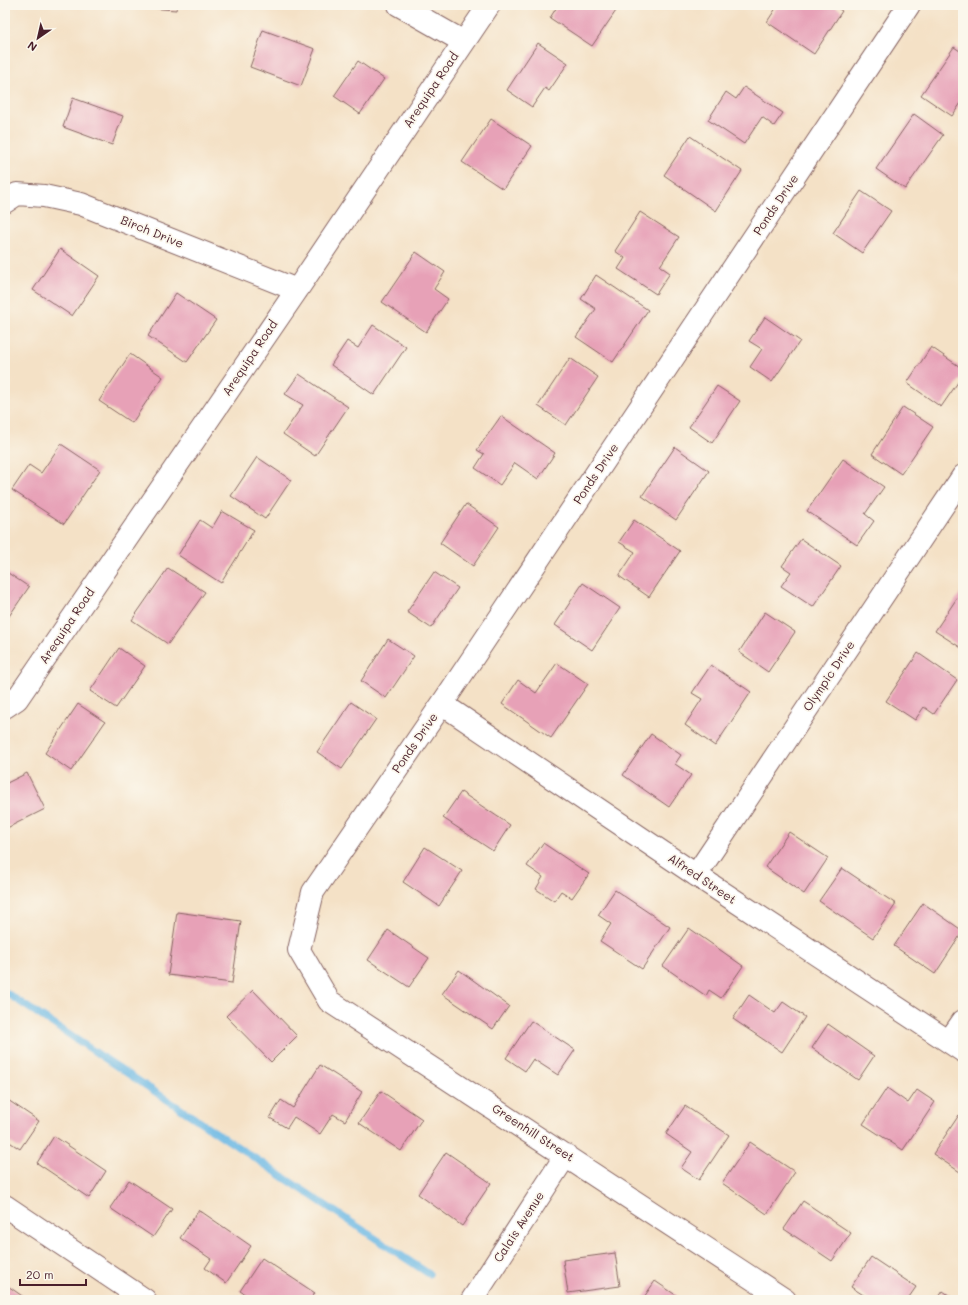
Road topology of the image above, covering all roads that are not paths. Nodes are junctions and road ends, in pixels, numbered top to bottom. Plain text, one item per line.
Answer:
1 (399, 5) edge
2 (489, 5) edge
3 (909, 5) edge
4 (464, 42) junction
5 (5, 202) edge
6 (297, 290) junction
7 (963, 476) edge
8 (442, 704) junction
9 (5, 707) edge
10 (696, 875) junction
11 (299, 950) joint
12 (963, 1021) edge
13 (956, 1046) edge
14 (566, 1155) junction
15 (5, 1206) edge
16 (146, 1300) edge
17 (472, 1300) edge
18 (785, 1300) edge

1 - 4 street
2 - 4 street, Arequipa Road
3 - 8 street, Ponds Drive
4 - 6 street, Arequipa Road
5 - 6 street, Birch Drive
6 - 9 street, Arequipa Road
7 - 10 street, Olympic Drive
8 - 10 street, Alfred Street
8 - 11 street, Ponds Drive
10 - 13 street, Alfred Street
11 - 14 street, Greenhill Street
12 - 13 street
14 - 17 street, Calais Avenue
14 - 18 street, Greenhill Street
15 - 16 street

